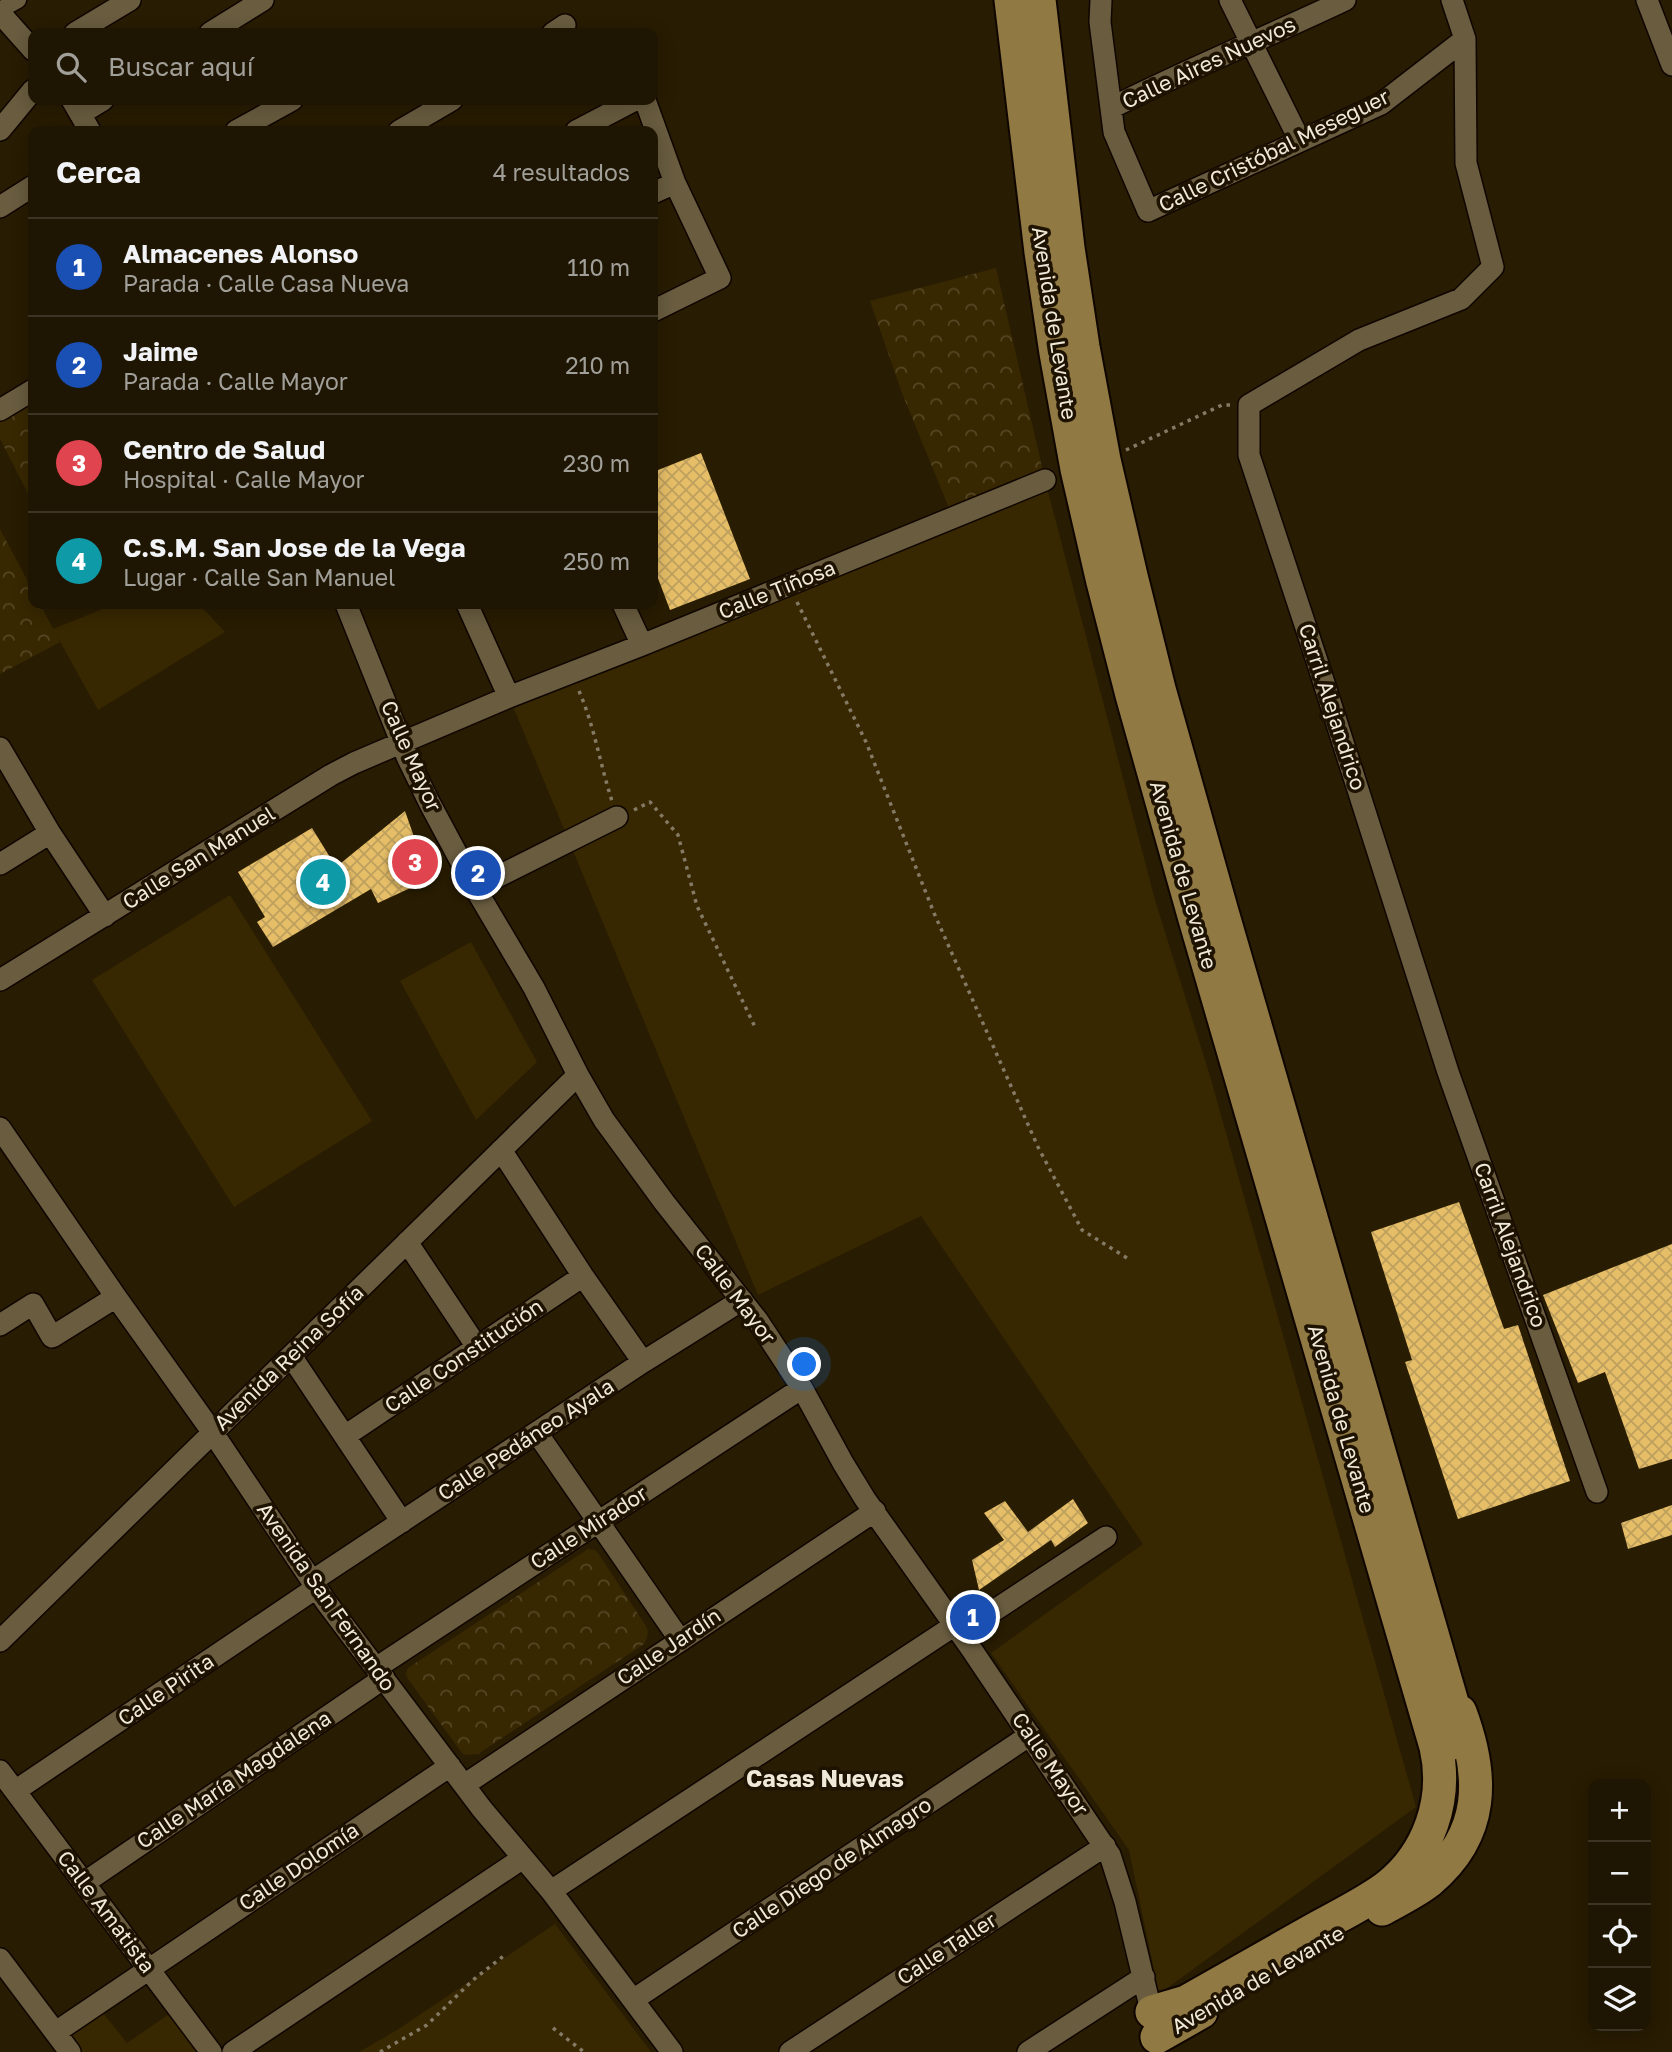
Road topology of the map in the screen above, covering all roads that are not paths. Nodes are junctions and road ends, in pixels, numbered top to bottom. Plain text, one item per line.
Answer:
1 (18, 0) edge
2 (130, 0) edge
3 (264, 0) edge
4 (1011, 0) edge
5 (1039, 0) edge
6 (1101, 0) edge
7 (1230, 0) edge
8 (1345, 0) edge
9 (1452, 0) edge
10 (1647, 0) edge
11 (0, 12) edge
12 (83, 28) edge
13 (218, 28) edge
14 (1465, 38) junction
15 (28, 44) edge
16 (1251, 44) junction
17 (1672, 65) edge
18 (28, 96) edge
19 (96, 105) edge
20 (283, 105) edge
21 (449, 105) edge
22 (625, 105) edge
23 (647, 105) edge
24 (1111, 108) junction
25 (81, 115) edge
26 (437, 122) edge
27 (245, 126) edge
28 (586, 126) edge
29 (655, 126) edge
30 (0, 130) edge
31 (658, 135) edge
32 (1300, 141) junction
33 (676, 183) junction
34 (28, 189) edge
35 (658, 191) edge
36 (0, 207) edge
37 (658, 309) edge
38 (28, 393) edge
39 (0, 410) edge
40 (1045, 480) dead end
41 (348, 609) edge
42 (469, 609) edge
43 (625, 609) edge
44 (642, 645) junction
45 (509, 697) junction
46 (402, 743) junction
47 (0, 748) edge
48 (617, 817) road end
49 (50, 833) junction
50 (0, 864) edge
51 (475, 888) junction
52 (105, 916) junction
53 (0, 980) edge
54 (578, 1075) junction
55 (0, 1128) edge
56 (501, 1150) junction
57 (407, 1242) junction
58 (583, 1276) junction
59 (116, 1297) junction
60 (742, 1300) junction
61 (0, 1325) edge
62 (477, 1347) junction
63 (291, 1356) junction
64 (643, 1362) junction
65 (802, 1388) junction
66 (213, 1433) junction
67 (537, 1433) junction
68 (345, 1436) junction
69 (1597, 1492) dead end
70 (874, 1511) junction
71 (599, 1521) junction
72 (402, 1522) junction
73 (1106, 1537) dead end
74 (314, 1584) junction
75 (957, 1629) junction
76 (2, 1631) edge
77 (680, 1640) junction
78 (1436, 1648) junction
79 (380, 1673) junction
80 (1432, 1733) junction
81 (1030, 1735) junction
82 (450, 1766) junction
83 (0, 1771) edge
84 (464, 1785) junction
85 (16, 1791) junction
86 (1105, 1846) junction
87 (523, 1858) junction
88 (84, 1883) junction
89 (551, 1891) junction
90 (0, 1959) edge
91 (148, 1968) junction
92 (1144, 1977) junction
93 (633, 2000) junction
94 (56, 2032) junction
95 (1157, 2034) edge
96 (71, 2052) edge
97 (211, 2052) edge
98 (233, 2052) edge
99 (672, 2052) edge
100 (790, 2052) edge
101 (1028, 2052) edge

1 - 11 street
2 - 12 street
3 - 13 street
4 - 80 main road, Avenida de Levante
5 - 78 main road, Avenida de Levante
6 - 24 street
7 - 16 street
8 - 16 street, Calle Aires Nuevos
9 - 14 street
10 - 17 street
11 - 15 street
14 - 32 street, Calle Cristóbal Meseguer
14 - 69 street, Carril Alejandrico
16 - 24 street, Calle Aires Nuevos
16 - 32 street
18 - 30 street
19 - 25 street
20 - 27 street
21 - 26 street
22 - 28 street
23 - 29 street
24 - 32 street, Calle Cristóbal Meseguer
31 - 33 street
33 - 35 street
33 - 37 street
34 - 36 street
38 - 39 street
40 - 44 street, Calle Tiñosa
41 - 46 street, Calle Mayor
42 - 45 street
43 - 44 street
44 - 45 street, Calle Tiñosa
45 - 46 street, Calle San Manuel
46 - 51 street, Calle Mayor
46 - 52 street, Calle San Manuel
47 - 49 street
48 - 51 street
49 - 50 street
49 - 52 street
51 - 54 street, Calle Mayor
52 - 53 street, Calle San Manuel
54 - 56 street, Avenida Reina Sofía
54 - 60 street, Calle Mayor
55 - 59 street, Avenida San Fernando
56 - 57 street, Avenida Reina Sofía
56 - 58 street
57 - 62 street
57 - 63 street, Avenida Reina Sofía
58 - 62 street, Calle Constitución
58 - 64 street
59 - 61 street
59 - 66 street, Avenida San Fernando
60 - 64 street, Calle Pedáneo Ayala
60 - 65 street, Calle Mayor
62 - 68 street, Calle Constitución
63 - 66 street, Avenida Reina Sofía
63 - 68 street
64 - 67 street, Calle Pedáneo Ayala
65 - 70 street, Calle Mayor
65 - 71 street, Calle Mirador
66 - 74 street, Avenida San Fernando
66 - 76 street, Avenida Reina Sofía
67 - 71 street
67 - 72 street, Calle Pedáneo Ayala
68 - 72 street
70 - 75 street, Calle Mayor
70 - 77 street, Calle Jardín
71 - 77 street
71 - 79 street, Calle Mirador
72 - 74 street, Calle Pedáneo Ayala
73 - 75 street
74 - 79 street, Avenida San Fernando
74 - 85 street, Calle Pirita
75 - 81 street, Calle Mayor
75 - 89 street
77 - 84 street, Calle Jardín
78 - 80 main road, Avenida de Levante
78 - 95 main road, Avenida de Levante
79 - 82 street, Avenida San Fernando
79 - 88 street, Calle María Magdalena
80 - 95 main road, Avenida de Levante
81 - 86 street, Calle Mayor
81 - 93 street, Calle Diego de Almagro
82 - 84 street, Avenida San Fernando
82 - 91 street, Calle Dolomía
83 - 85 street, Calle Amatista
84 - 87 street, Avenida San Fernando
85 - 88 street, Calle Amatista
86 - 92 street, Calle Mayor
86 - 100 street, Calle Taller
87 - 89 street, Avenida San Fernando
87 - 98 street
88 - 91 street, Calle Amatista
89 - 93 street, Avenida San Fernando
90 - 94 street
91 - 94 street, Calle Dolomía
91 - 97 street, Calle Amatista
92 - 95 street, Calle Mayor
92 - 101 street
93 - 99 street, Avenida San Fernando
94 - 96 street

